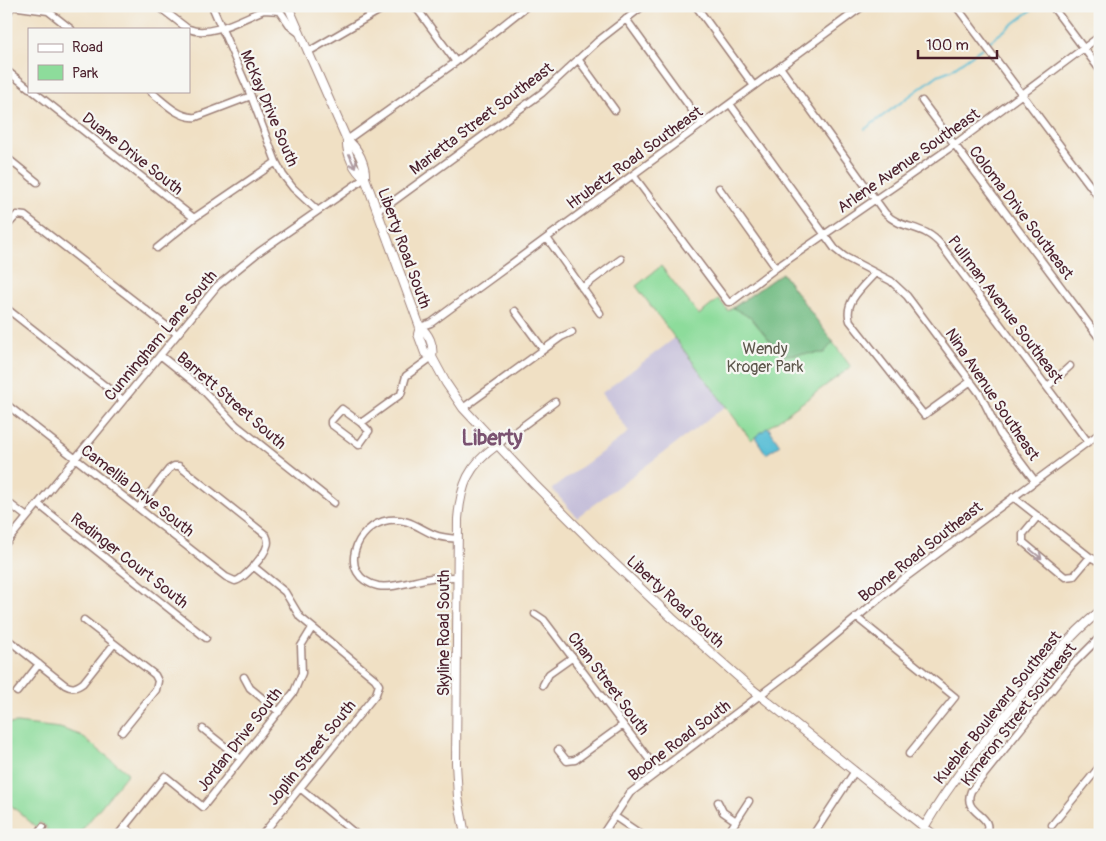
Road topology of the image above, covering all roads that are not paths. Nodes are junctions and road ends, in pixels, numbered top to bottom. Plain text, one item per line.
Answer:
1 (158, 6) edge
2 (212, 6) edge
3 (288, 6) edge
4 (386, 6) edge
5 (416, 6) edge
6 (527, 6) edge
7 (643, 6) edge
8 (696, 6) edge
9 (956, 6) edge
10 (1052, 6) edge
11 (11, 7) edge
12 (861, 7) edge
13 (50, 8) edge
14 (266, 8) edge
15 (6, 17) edge
16 (626, 19) junction
17 (70, 28) edge
18 (187, 28) edge
19 (220, 28) junction
20 (190, 30) edge
21 (299, 33) junction
22 (1100, 36) edge
23 (1084, 48) junction
24 (308, 52) junction
25 (578, 59) junction
26 (456, 62) junction
27 (780, 67) junction
28 (6, 70) edge
29 (1100, 70) edge
30 (754, 86) junction
31 (28, 87) edge
32 (34, 92) edge
33 (151, 92) edge
34 (1022, 95) junction
35 (251, 96) junction
36 (922, 101) dead end
37 (730, 104) junction
38 (615, 110) dead end
39 (702, 124) junction
40 (347, 140) junction
41 (954, 145) junction
42 (6, 157) edge
43 (276, 162) junction
44 (633, 175) junction
45 (365, 178) junction
46 (37, 182) dead end
47 (719, 188) dead end
48 (875, 199) junction
49 (1100, 199) edge
50 (317, 210) junction
51 (378, 210) junction
52 (194, 218) junction
53 (6, 227) edge
54 (825, 235) junction
55 (546, 238) junction
56 (156, 248) dead end
57 (621, 259) dead end
58 (776, 268) junction
59 (876, 272) junction
60 (582, 288) junction
61 (6, 308) edge
62 (515, 311) dead end
63 (600, 313) dead end
64 (420, 327) junction
65 (572, 332) dead end
66 (177, 334) junction
67 (1100, 339) edge
68 (544, 349) junction
69 (160, 355) junction
70 (432, 357) junction
71 (1070, 366) dead end
72 (971, 381) junction
73 (1047, 387) junction
74 (123, 400) junction
75 (555, 402) dead end
76 (6, 404) edge
77 (463, 408) junction
78 (361, 423) junction
79 (1100, 433) edge
80 (1088, 442) junction
81 (497, 445) junction
82 (76, 458) junction
83 (1035, 481) junction
84 (1014, 496) junction
85 (6, 501) edge
86 (334, 503) dead end
87 (38, 504) junction
88 (138, 508) junction
89 (1038, 516) junction
90 (27, 517) junction
91 (458, 538) junction
92 (6, 543) edge
93 (1090, 558) junction
94 (1100, 562) edge
95 (253, 566) junction
96 (458, 577) junction
97 (1100, 610) edge
98 (535, 614) dead end
99 (856, 618) junction
100 (84, 620) dead end
101 (312, 628) junction
102 (1100, 637) edge
103 (6, 638) edge
104 (206, 638) dead end
105 (114, 644) junction
106 (572, 657) junction
107 (39, 664) junction
108 (244, 677) dead end
109 (543, 684) dead end
110 (17, 692) dead end
111 (760, 696) junction
112 (279, 712) junction
113 (623, 725) junction
114 (203, 729) dead end
115 (122, 732) dead end
116 (558, 750) dead end
117 (909, 754) dead end
118 (241, 759) junction
119 (1100, 766) edge
120 (855, 771) junction
121 (658, 772) junction
122 (300, 788) junction
123 (750, 801) dead end
124 (718, 802) dead end
125 (614, 816) junction
126 (736, 821) junction
127 (1052, 825) dead end
128 (43, 827) dead end
129 (125, 827) junction
130 (924, 827) junction
131 (37, 835) edge
132 (118, 835) edge
133 (134, 835) edge
134 (262, 835) edge
135 (357, 835) edge
136 (465, 835) edge
137 (602, 835) edge
138 (642, 835) edge
139 (727, 835) edge
140 (813, 835) edge
141 (920, 835) edge
142 (934, 835) edge
143 (985, 835) edge

1 - 18 street
2 - 19 street, McKay Drive South
3 - 21 main road, Liberty Road South
4 - 24 street
5 - 26 street
6 - 26 street
7 - 16 street, Marietta Street Southeast
8 - 30 street
9 - 34 street
10 - 23 street
11 - 13 street
11 - 15 street
12 - 27 street, Hrubetz Road Southeast
13 - 17 street
14 - 19 street
14 - 21 street
16 - 25 street, Marietta Street Southeast
16 - 39 street
19 - 20 street
19 - 35 street, McKay Drive South
21 - 24 main road, Liberty Road South
22 - 23 street, Arlene Avenue Southeast
23 - 29 street
23 - 34 street, Arlene Avenue Southeast
24 - 40 main road, Liberty Road South
25 - 38 street
25 - 51 street, Marietta Street Southeast
26 - 40 street
27 - 30 street, Hrubetz Road Southeast
27 - 48 street, Pullman Avenue Southeast
28 - 31 street
30 - 37 street, Hrubetz Road Southeast
32 - 52 street, Duane Drive South
33 - 35 street
34 - 41 street, Arlene Avenue Southeast
34 - 49 street
35 - 43 street, McKay Drive South
36 - 41 street, Coloma Drive Southeast
37 - 39 street, Hrubetz Road Southeast
37 - 54 street, Nina Avenue Southeast
39 - 44 street, Hrubetz Road Southeast
40 - 45 main road, Liberty Road South
41 - 48 street, Arlene Avenue Southeast
41 - 67 street, Coloma Drive Southeast
42 - 46 street
43 - 50 street, McKay Drive South
43 - 52 street
44 - 55 street, Hrubetz Road Southeast
44 - 58 street, Arlene Avenue Southeast
45 - 50 street, Cunningham Lane South
45 - 51 main road, Liberty Road South
47 - 58 street
48 - 54 street, Arlene Avenue Southeast
48 - 73 street, Pullman Avenue Southeast
50 - 66 street, Cunningham Lane South
51 - 64 main road, Liberty Road South
52 - 56 street
53 - 66 street, Barrett Street South
54 - 58 street, Arlene Avenue Southeast
54 - 59 street, Nina Avenue Southeast
55 - 60 street
55 - 64 street, Hrubetz Road Southeast
57 - 60 street
59 - 72 street, Nina Avenue Southeast
59 - 72 street
60 - 63 street
61 - 74 street
62 - 68 street
64 - 70 main road, Liberty Road South
65 - 68 street
66 - 69 street, Cunningham Lane South
68 - 77 street
69 - 74 street, Cunningham Lane South
69 - 86 street, Barrett Street South
70 - 77 main road, Liberty Road South
70 - 78 street
71 - 73 street
72 - 83 street, Nina Avenue Southeast
73 - 80 street, Pullman Avenue Southeast
74 - 82 street, Cunningham Lane South
75 - 81 street
76 - 82 street, Camellia Drive South
77 - 81 main road, Liberty Road South
78 - 78 street
79 - 80 street, Boone Road Southeast
80 - 83 street, Boone Road Southeast
81 - 91 main road, Skyline Road South
81 - 111 main road, Liberty Road South
82 - 87 street, Cunningham Lane South
82 - 88 street, Camellia Drive South
83 - 84 street, Boone Road Southeast
84 - 89 street
84 - 99 street, Boone Road Southeast
85 - 90 street
87 - 90 street, Cunningham Lane South
87 - 104 street, Redinger Court South
88 - 95 street, Camellia Drive South
88 - 95 street
89 - 93 street
89 -> 93 street
90 - 92 street, Cunningham Lane South
91 - 96 main road, Skyline Road South
91 - 96 street
93 - 94 street
95 - 101 street
96 - 136 main road, Skyline Road South
97 - 130 main road, Kuebler Boulevard Southeast
98 - 106 street, Chan Street South
99 - 111 street, Boone Road Southeast
99 - 117 street
100 - 105 street
101 - 112 street, Jordan Drive South
101 - 122 street, Joplin Street South
102 - 143 street, Kimeron Street Southeast
103 - 107 street
105 - 107 street
105 - 115 street
106 - 109 street
106 - 113 street, Chan Street South
107 - 110 street
108 - 112 street
111 - 120 main road, Liberty Road South
111 - 121 street, Boone Road South
112 - 118 street, Jordan Drive South
113 - 116 street
113 - 121 street, Chan Street South
114 - 118 street
118 - 129 street, Jordan Drive South
119 - 127 street
120 - 130 main road, Liberty Road South
120 - 140 street
121 - 125 street, Boone Road South
122 - 134 street, Joplin Street South
122 - 135 street
123 - 126 street
124 - 126 street
125 - 137 street, Boone Road South
125 - 138 street
126 - 139 street
128 - 131 street
129 - 132 street, Jordan Drive South
129 - 133 street
130 - 141 main road, Kuebler Boulevard Southeast
130 - 142 main road, Liberty Road South

